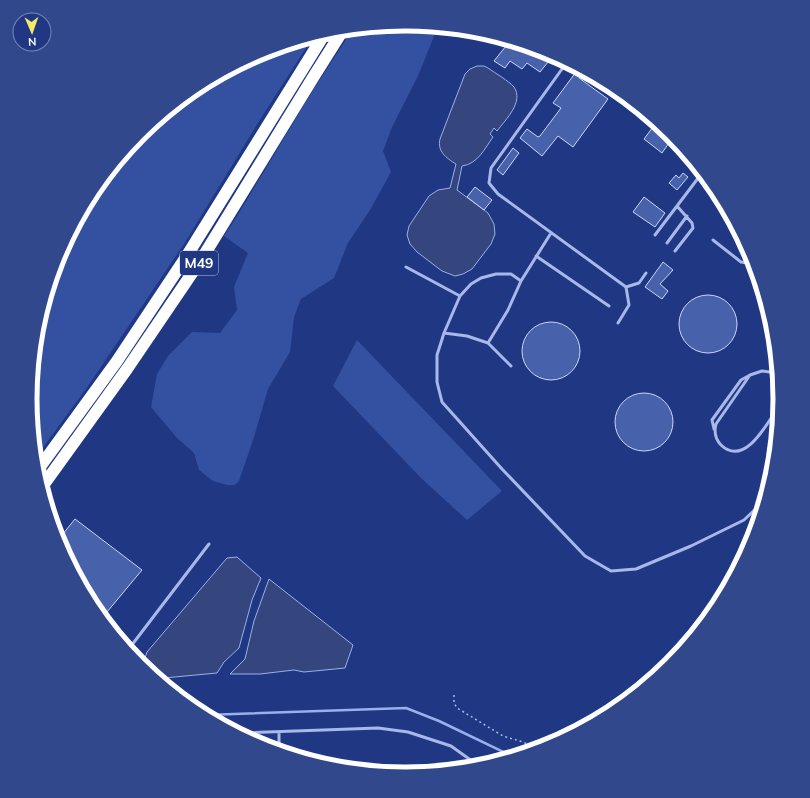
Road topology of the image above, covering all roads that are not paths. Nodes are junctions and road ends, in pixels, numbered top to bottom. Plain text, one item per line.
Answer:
1 (339, 37) edge
2 (320, 41) edge
3 (563, 67) edge
4 (699, 177) edge
5 (677, 206) junction
6 (687, 216) junction
7 (551, 233) junction
8 (655, 235) dead end
9 (714, 240) dead end
10 (667, 243) dead end
11 (675, 251) dead end
12 (536, 256) junction
13 (747, 263) edge
14 (406, 267) dead end
15 (646, 273) dead end
16 (521, 281) junction
17 (626, 287) junction
18 (460, 296) junction
19 (609, 306) dead end
20 (618, 323) dead end
21 (444, 333) junction
22 (488, 343) junction
23 (511, 366) dead end
24 (772, 372) edge
25 (772, 416) edge
26 (43, 463) edge
27 (47, 481) edge
28 (755, 509) edge
29 (209, 544) dead end
30 (131, 645) edge
31 (278, 732) junction
32 (250, 733) edge
33 (279, 744) edge
34 (472, 761) edge

1 - 27 highway, M49
2 - 26 highway, M49
3 - 7 lane
4 - 5 lane
5 - 6 lane
5 - 8 lane
6 - 10 lane
6 - 11 lane
7 - 12 lane
7 - 17 lane
9 - 13 lane
12 - 16 lane
12 - 19 lane
14 - 18 lane
15 - 17 lane
16 - 18 lane
16 - 22 lane
17 - 20 lane
18 - 21 lane
21 - 22 lane
21 - 28 lane
22 - 23 lane
24 - 25 lane
29 - 30 lane
31 - 32 lane
31 - 33 lane
31 - 34 lane

